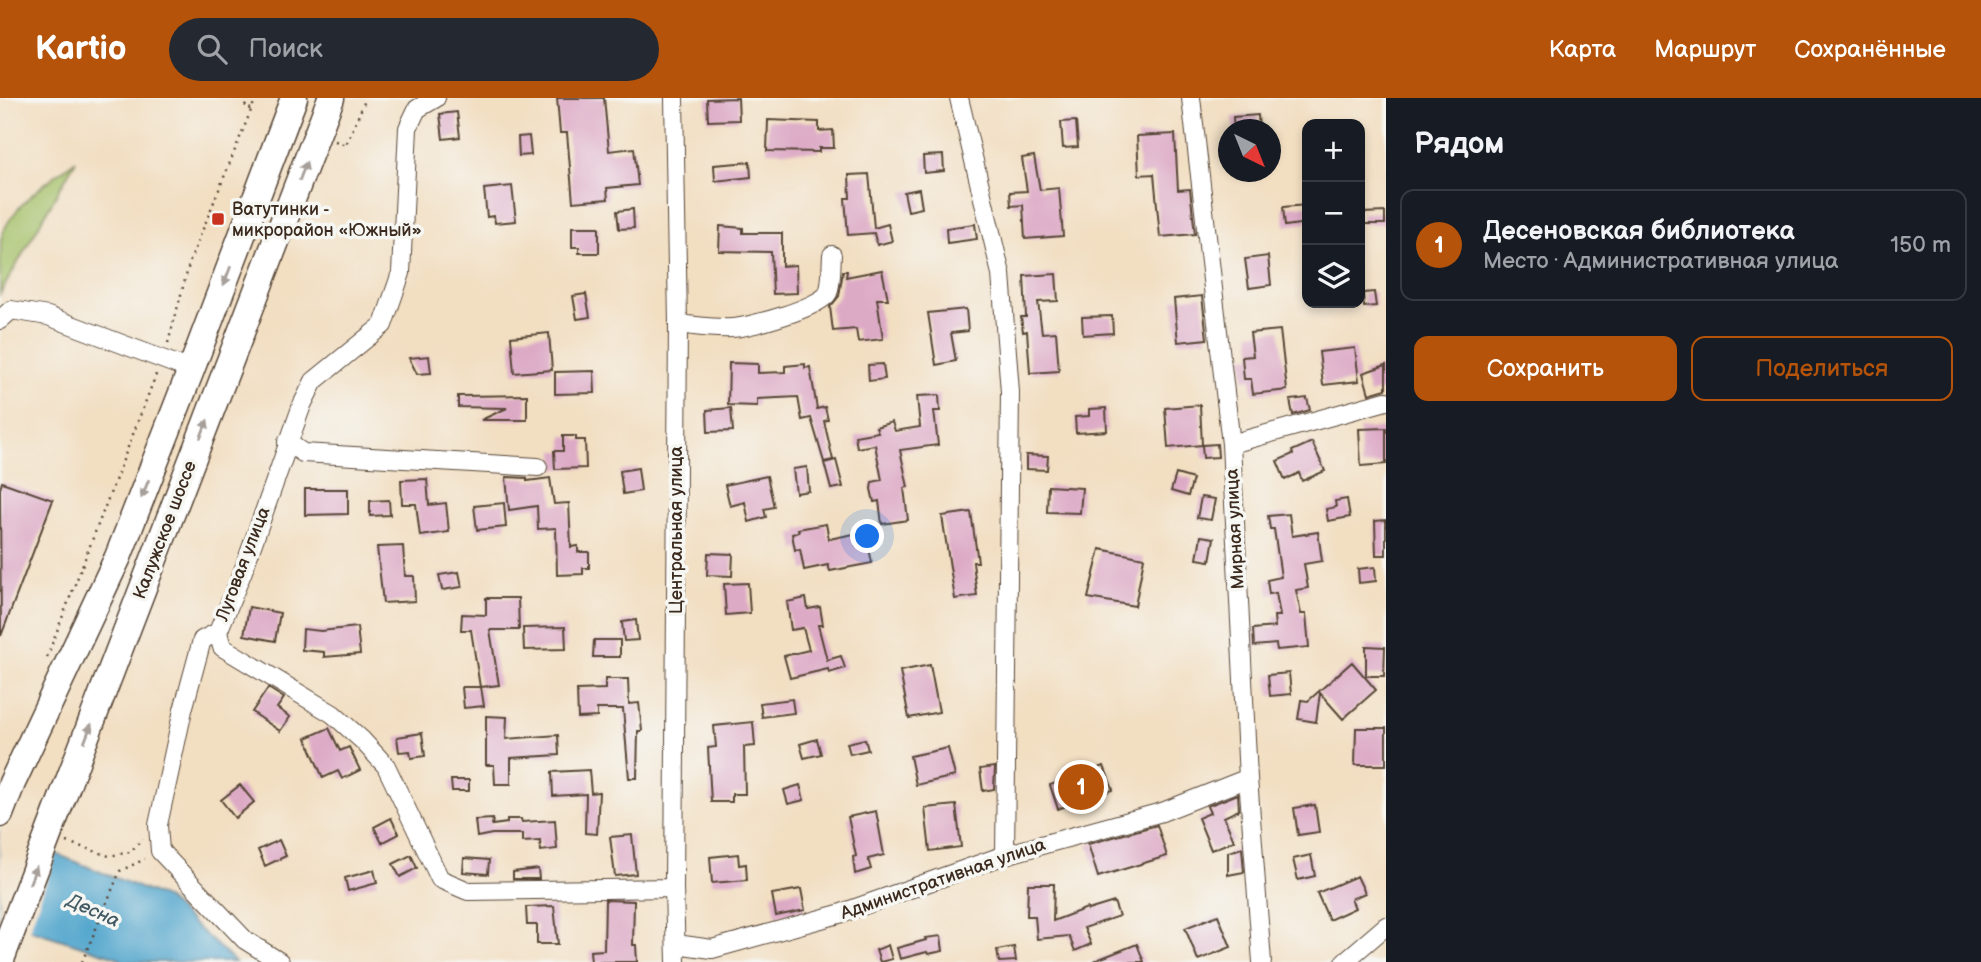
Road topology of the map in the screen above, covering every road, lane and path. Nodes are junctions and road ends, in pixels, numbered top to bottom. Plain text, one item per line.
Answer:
1 (248, 98) edge
2 (256, 98) edge
3 (294, 98) edge
4 (331, 98) edge
5 (366, 98) edge
6 (436, 98) edge
7 (674, 98) edge
8 (959, 98) edge
9 (1191, 98) edge
10 (251, 109) junction
11 (335, 141) dead end
12 (832, 256) dead end
13 (0, 320) edge
14 (678, 324) junction
15 (163, 358) junction
16 (191, 370) junction
17 (1386, 401) edge
18 (287, 442) junction
19 (1231, 444) junction
20 (538, 467) dead end
21 (218, 632) junction
22 (43, 668) dead end
23 (1248, 778) junction
24 (0, 814) edge
25 (158, 825) junction
26 (66, 842) dead end
27 (160, 851) junction
28 (1005, 855) junction
29 (674, 888) junction
30 (1386, 926) edge
31 (676, 953) edge
32 (0, 962) edge
33 (82, 962) edge
34 (280, 962) edge
35 (1262, 962) edge
36 (1343, 962) edge

1 - 10 path
2 - 10 path
3 -> 16 highway, Калужское шоссе
32 -> 4 highway, Калужское шоссе, bridge
5 - 11 path
6 - 18 street, Луговая улица
7 - 14 street, Центральная улица
8 - 28 street
9 - 19 street, Мирная улица
10 - 15 path
12 - 14 street
13 - 15 street
14 - 29 street, Центральная улица
15 - 16 street
15 - 22 path
16 -> 24 highway, Калужское шоссе
17 - 19 street
18 - 20 street
18 - 21 street, Луговая улица
19 - 23 street, Мирная улица
21 - 25 street
21 - 29 street, Луговая улица
23 - 28 street, Административная улица
23 - 35 street, Мирная улица
25 - 26 path
25 - 27 street
27 - 33 path
27 - 34 street
28 - 31 street, Административная улица
29 - 31 street, Центральная улица
30 - 36 street

